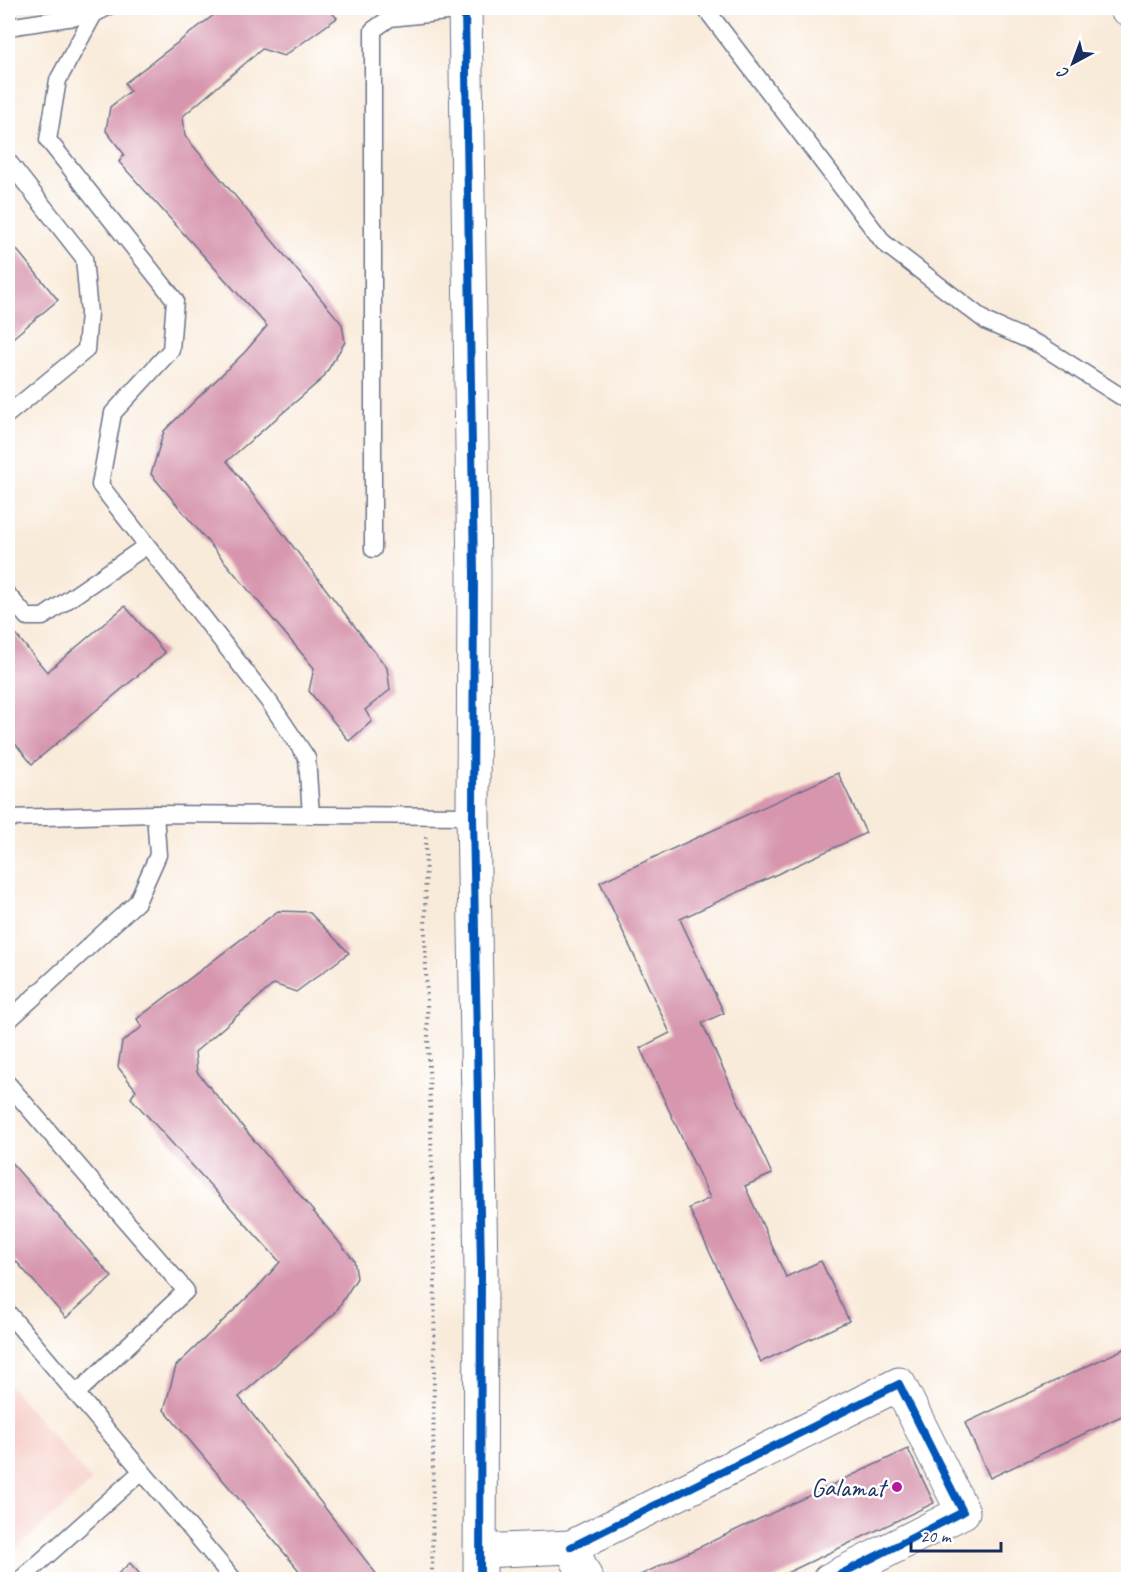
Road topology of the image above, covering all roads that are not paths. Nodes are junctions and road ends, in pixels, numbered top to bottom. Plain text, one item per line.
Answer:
1 (705, 8) edge
2 (465, 9) edge
3 (100, 11) edge
4 (8, 27) edge
5 (8, 161) edge
6 (1128, 401) edge
7 (8, 414) edge
8 (146, 546) junction
9 (373, 549) dead end
10 (8, 595) edge
11 (155, 814) junction
12 (311, 815) junction
13 (473, 816) junction
14 (8, 818) edge
15 (8, 1021) edge
16 (8, 1084) edge
17 (8, 1313) edge
18 (76, 1394) junction
19 (142, 1471) junction
20 (571, 1547) junction
21 (480, 1565) edge
22 (20, 1580) edge
23 (234, 1580) edge
24 (586, 1580) edge
25 (829, 1580) edge

1 - 6 lane
2 - 9 lane
2 - 13 street
3 - 4 lane
3 - 8 lane
5 - 7 lane
8 - 10 lane
8 - 12 lane
11 - 12 lane
11 - 14 lane
11 - 15 lane
12 - 13 lane
13 - 21 street
16 - 18 lane
17 - 18 lane
18 - 19 lane
19 - 22 lane
19 - 23 lane
20 - 21 street
20 - 24 street
20 - 25 street

